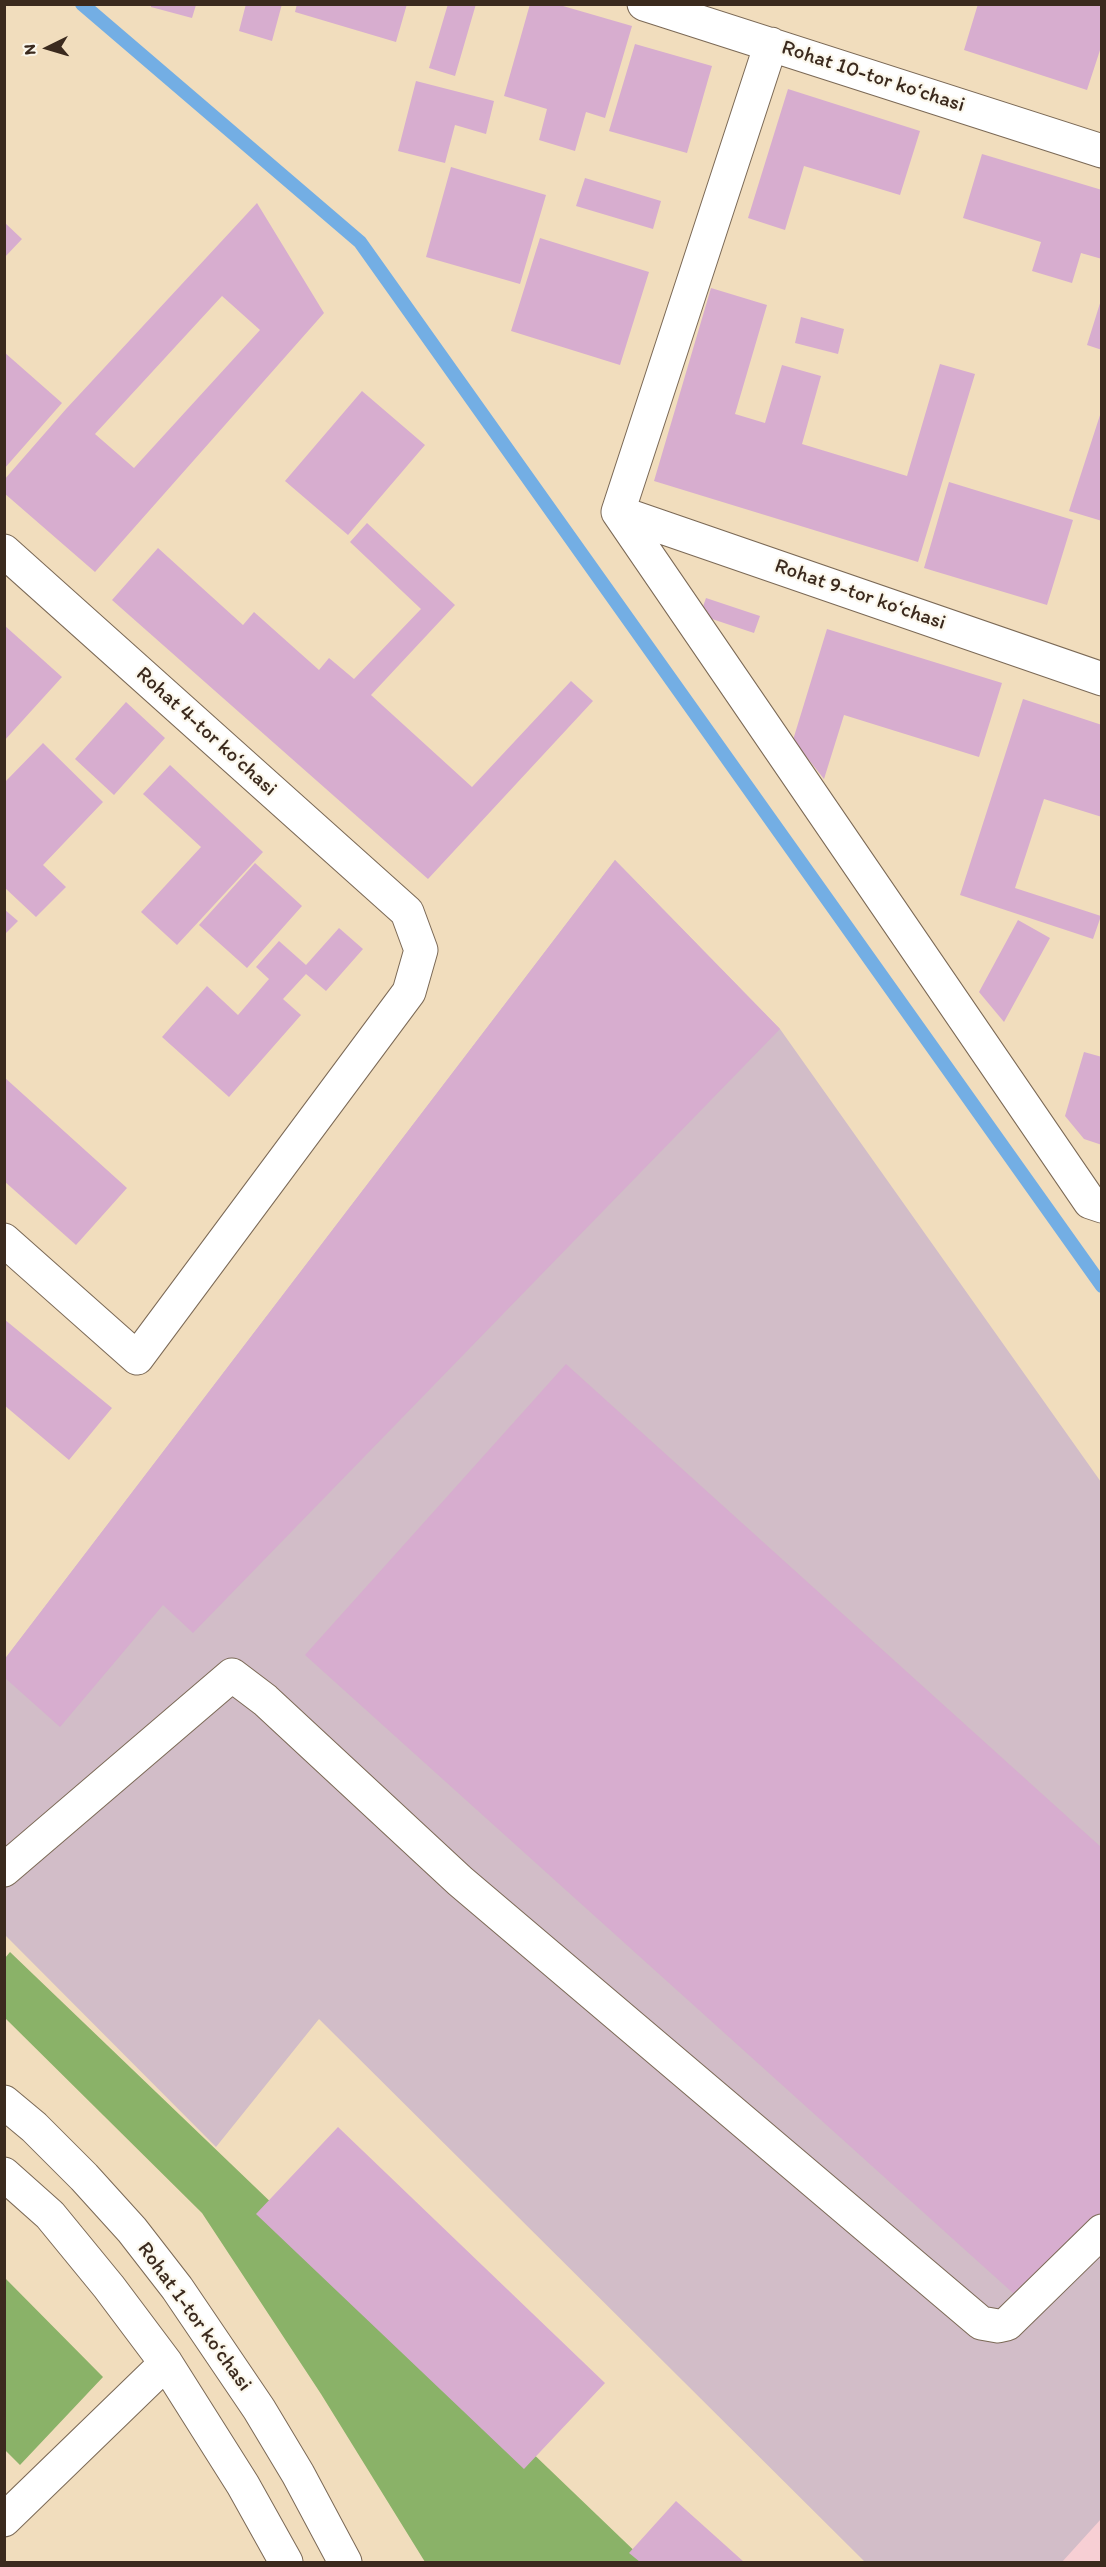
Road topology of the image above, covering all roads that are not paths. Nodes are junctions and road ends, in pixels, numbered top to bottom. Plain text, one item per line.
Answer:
1 (644, 4) edge
2 (771, 44) junction
3 (1101, 151) edge
4 (618, 512) junction
5 (4, 552) edge
6 (1101, 679) edge
7 (1096, 1204) edge
8 (4, 1240) edge
9 (4, 1870) edge
10 (4, 2102) edge
11 (4, 2174) edge
12 (1101, 2231) edge
13 (166, 2363) junction
14 (8, 2508) edge
15 (286, 2562) edge
16 (345, 2562) edge

1 - 2 street, Rohat 10-tor ko‘chasi
2 - 3 street, Rohat 10-tor ko‘chasi
2 - 4 street
4 - 6 street, Rohat 9-tor ko‘chasi
4 - 7 street
5 - 8 street, Rohat 4-tor ko‘chasi
9 - 12 street
10 - 16 street, Rohat 1-tor koʻchasi
11 - 13 street
13 - 14 street
13 - 15 street

